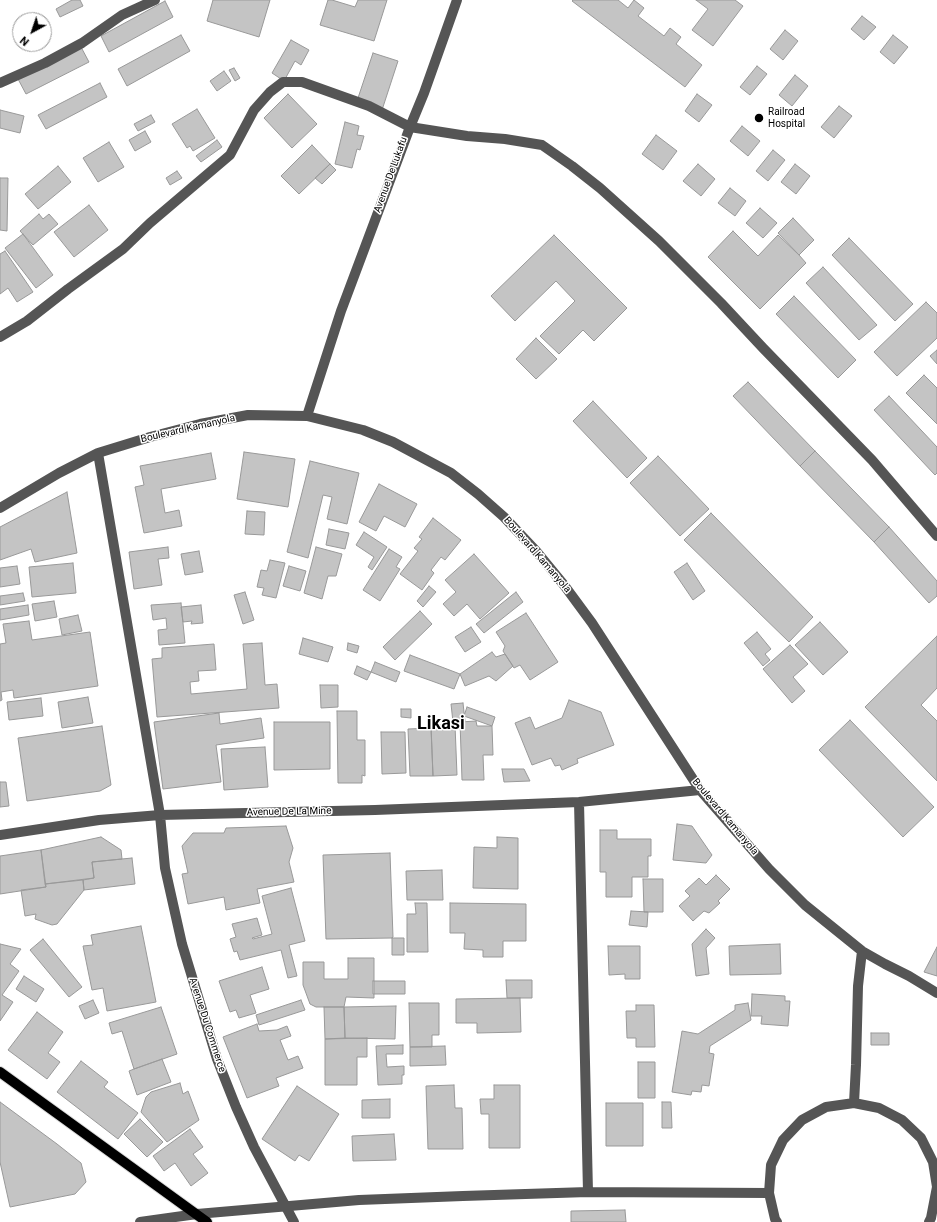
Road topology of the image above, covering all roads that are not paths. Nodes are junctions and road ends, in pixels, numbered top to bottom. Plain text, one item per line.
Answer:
1 (155, 0) edge
2 (457, 0) edge
3 (0, 83) edge
4 (410, 127) junction
5 (0, 337) edge
6 (307, 416) junction
7 (98, 453) junction
8 (0, 508) edge
9 (937, 536) edge
10 (700, 790) junction
11 (578, 802) junction
12 (160, 815) junction
13 (0, 835) edge
14 (862, 951) junction
15 (937, 993) edge
16 (0, 1072) edge
17 (854, 1103) junction
18 (588, 1192) junction
19 (769, 1193) junction
20 (285, 1207) junction
21 (198, 1214) junction
22 (140, 1222) edge
23 (208, 1222) edge
24 (294, 1222) edge
25 (776, 1222) edge
26 (929, 1222) edge

1 - 3 street
2 - 4 street, Avenue De Lukafu
4 - 5 street
4 - 6 street, Avenue De Lukafu
4 - 9 street
6 - 7 street, Boulevard Kamanyola
6 - 10 street, Boulevard Kamanyola
7 - 8 street, Boulevard Kamanyola
7 - 12 street, Avenue Du Commerce
10 - 11 street, Avenue De La Mine
10 - 14 street, Boulevard Kamanyola
11 - 12 street, Avenue De La Mine
11 - 18 street
12 - 13 street, Avenue De La Mine
12 - 20 street, Avenue Du Commerce
14 - 15 street, Boulevard Kamanyola
14 - 17 street
16 - 21 main road
17 - 19 street
17 - 26 street
18 - 19 street
18 - 20 street
19 - 25 street
20 - 21 street
20 - 24 street, Avenue Du Commerce
21 - 22 street
21 - 23 main road

